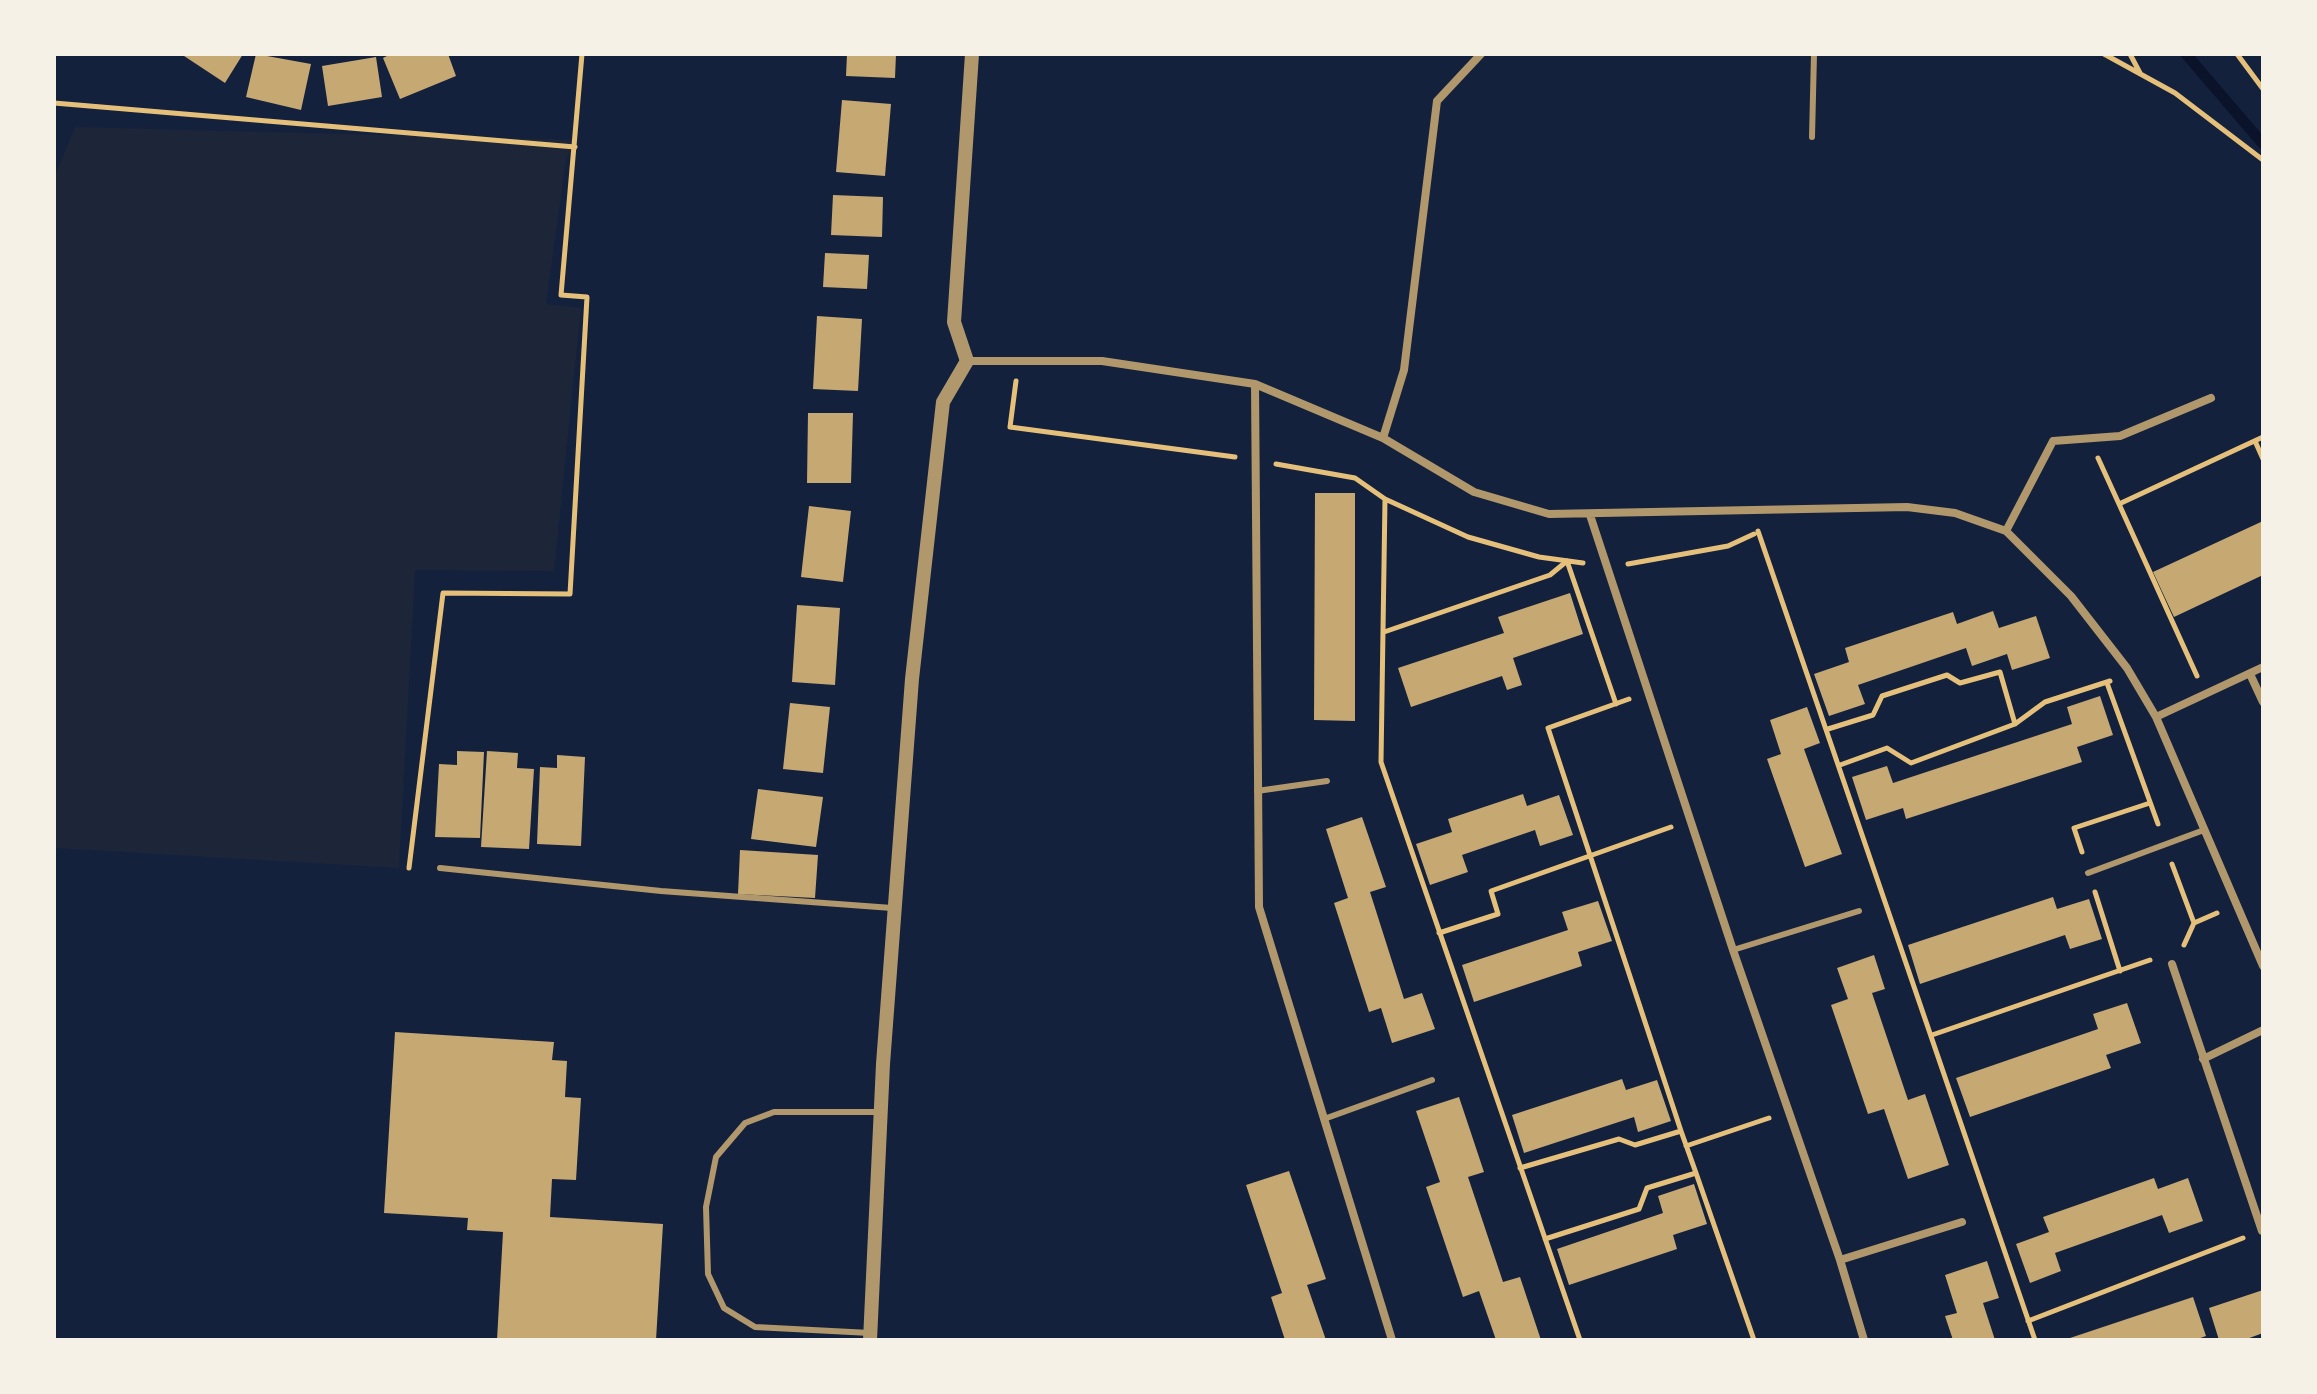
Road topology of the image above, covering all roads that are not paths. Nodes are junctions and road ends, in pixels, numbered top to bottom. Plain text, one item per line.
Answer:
1 (972, 54) edge
2 (1481, 54) edge
3 (1814, 54) edge
4 (1812, 137) dead end
5 (967, 361) junction
6 (1255, 384) junction
7 (2211, 398) dead end
8 (1383, 438) junction
9 (1590, 515) junction
10 (2006, 531) junction
11 (2263, 667) edge
12 (2250, 674) junction
13 (2263, 702) edge
14 (2156, 717) junction
15 (1327, 781) dead end
16 (1257, 791) junction
17 (2204, 830) junction
18 (440, 868) dead end
19 (2088, 873) road end
20 (896, 908) junction
21 (1859, 911) dead end
22 (1733, 950) junction
23 (2172, 964) dead end
24 (2263, 966) edge
25 (2263, 1030) edge
26 (2203, 1059) junction
27 (1432, 1080) dead end
28 (881, 1112) junction
29 (1324, 1119) junction
30 (1962, 1222) dead end
31 (2262, 1231) edge
32 (1840, 1260) junction
33 (870, 1336) edge
34 (1392, 1340) edge
35 (1864, 1340) edge

1 - 5 street
2 - 8 street
3 - 4 lane
5 - 6 street
5 - 20 street
6 - 8 street
6 - 16 street
7 - 10 street
8 - 9 street
9 - 10 street
9 - 22 street
10 - 14 street
11 - 12 street
12 - 13 street
12 - 14 street
14 - 17 street
15 - 16 lane
16 - 29 street
17 - 19 lane
17 - 24 street
18 - 20 lane
20 - 28 street
21 - 22 lane
22 - 32 street
23 - 26 street
25 - 26 street
26 - 31 street
27 - 29 lane
28 - 33 street
28 - 33 lane
29 - 34 street
30 - 32 street
32 - 35 street

